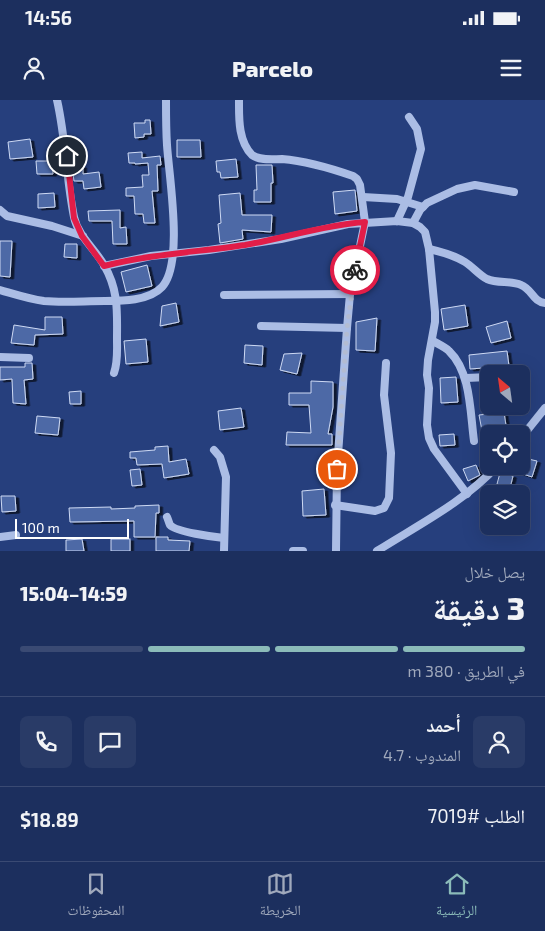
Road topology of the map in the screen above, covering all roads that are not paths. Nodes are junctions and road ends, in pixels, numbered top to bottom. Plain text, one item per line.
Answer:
1 (57, 100) edge
2 (166, 100) edge
3 (239, 100) edge
4 (409, 117) dead end
5 (514, 192) dead end
6 (363, 197) junction
7 (406, 201) junction
8 (423, 207) junction
9 (0, 210) edge
10 (397, 221) junction
11 (365, 222) junction
12 (413, 223) junction
13 (82, 236) junction
14 (429, 250) junction
15 (173, 254) junction
16 (104, 266) junction
17 (0, 290) edge
18 (350, 294) junction
19 (224, 295) dead end
20 (117, 301) junction
21 (545, 303) edge
22 (261, 326) dead end
23 (347, 328) junction
24 (433, 341) junction
25 (0, 357) edge
26 (29, 358) dead end
27 (386, 363) dead end
28 (114, 373) dead end
29 (480, 377) edge
30 (466, 378) junction
31 (545, 408) edge
32 (542, 417) edge
33 (530, 429) edge
34 (474, 441) dead end
35 (214, 450) dead end
36 (489, 475) edge
37 (467, 494) junction
38 (336, 505) junction
39 (167, 517) dead end
40 (16, 535) dead end
41 (0, 537) edge
42 (224, 538) junction
43 (224, 551) edge
44 (292, 551) edge
45 (303, 551) edge
46 (336, 551) edge
47 (377, 551) edge

1 - 13 street
2 - 15 street
3 - 6 street
4 - 7 street
5 - 8 street
6 - 7 street
6 - 11 street
7 - 8 street
7 - 10 street
8 - 12 street
9 - 13 street
10 - 11 street
10 - 12 street
11 - 15 street
11 - 18 street
12 - 14 street
13 - 16 street
14 - 21 street
14 - 24 street
15 - 16 street
15 - 20 street
16 - 20 street
17 - 20 street
18 - 19 street
18 - 23 street
20 - 28 street
22 - 23 street
23 - 38 street
24 - 30 street
24 - 37 street
25 - 26 street
27 - 38 street
29 - 30 street
30 - 34 street
31 - 32 street
32 - 33 street
35 - 42 street
36 - 37 street
37 - 47 street
38 - 46 street
39 - 42 street
40 - 41 street
42 - 43 street
44 - 45 street

